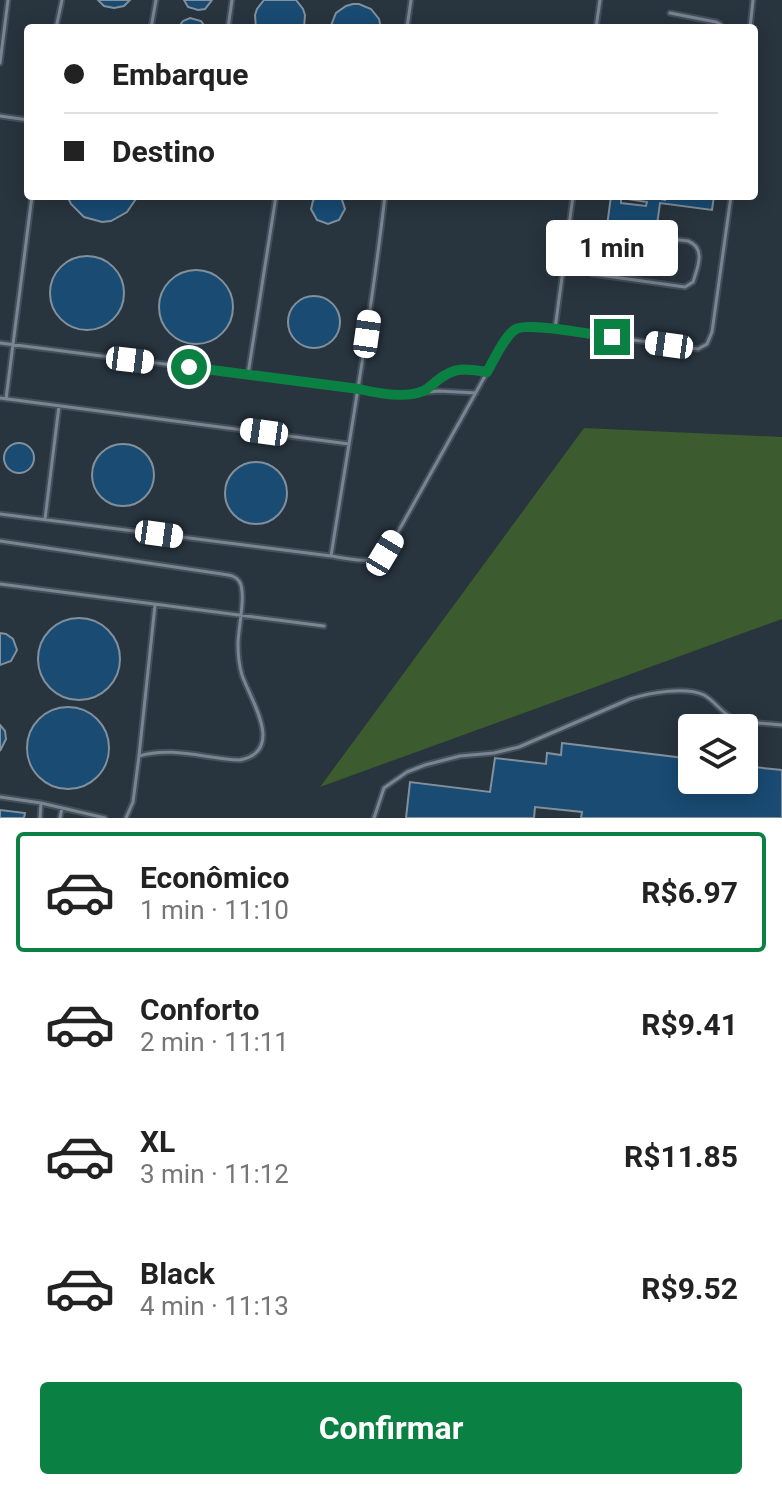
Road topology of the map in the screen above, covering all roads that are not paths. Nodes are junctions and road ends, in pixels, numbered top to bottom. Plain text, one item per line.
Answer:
1 (8, 0) edge
2 (62, 0) edge
3 (156, 0) edge
4 (232, 0) edge
5 (411, 0) edge
6 (600, 0) edge
7 (753, 0) edge
8 (670, 13) dead end
9 (57, 24) edge
10 (152, 24) edge
11 (229, 24) edge
12 (408, 24) edge
13 (597, 24) edge
14 (718, 24) edge
15 (750, 24) edge
16 (0, 63) edge
17 (0, 116) edge
18 (24, 119) edge
19 (31, 200) edge
20 (275, 200) edge
21 (385, 200) edge
22 (572, 200) edge
23 (730, 200) edge
24 (566, 250) junction
25 (584, 252) junction
26 (555, 329) junction
27 (0, 343) edge
28 (13, 345) junction
29 (487, 372) junction
30 (248, 375) junction
31 (359, 389) junction
32 (422, 392) junction
33 (476, 393) junction
34 (0, 398) edge
35 (6, 399) junction
36 (59, 406) junction
37 (349, 444) junction
38 (0, 514) edge
39 (45, 519) junction
40 (0, 541) edge
41 (331, 556) junction
42 (0, 584) edge
43 (155, 604) junction
44 (240, 615) junction
45 (324, 626) dead end
46 (782, 725) edge
47 (139, 756) junction
48 (0, 797) edge
49 (41, 803) junction
50 (62, 808) junction
51 (40, 818) edge
52 (60, 818) edge
53 (105, 818) edge
54 (126, 818) edge
55 (374, 818) edge

1 - 16 lane
2 - 9 lane
3 - 10 lane
4 - 11 lane
5 - 12 lane
6 - 13 lane
7 - 15 lane
8 - 14 lane
17 - 18 lane
19 - 28 lane
20 - 30 lane
21 - 31 lane
22 - 24 lane
23 - 26 lane
24 - 25 lane
24 - 26 lane
25 - 25 lane
26 - 29 lane
27 - 28 lane
28 - 30 lane
28 - 35 lane
29 - 32 lane
29 - 33 lane
30 - 31 lane
31 - 32 lane
31 - 37 lane
32 - 33 lane
33 - 41 lane
34 - 35 lane
35 - 36 lane
36 - 37 lane
36 - 39 lane
37 - 41 lane
38 - 39 lane
39 - 41 lane
40 - 44 lane
42 - 43 lane
43 - 44 lane
43 - 47 lane
44 - 45 lane
44 - 47 lane
46 - 55 lane
47 - 54 lane
48 - 49 lane
49 - 50 lane
49 - 51 lane
50 - 52 lane
50 - 53 lane

